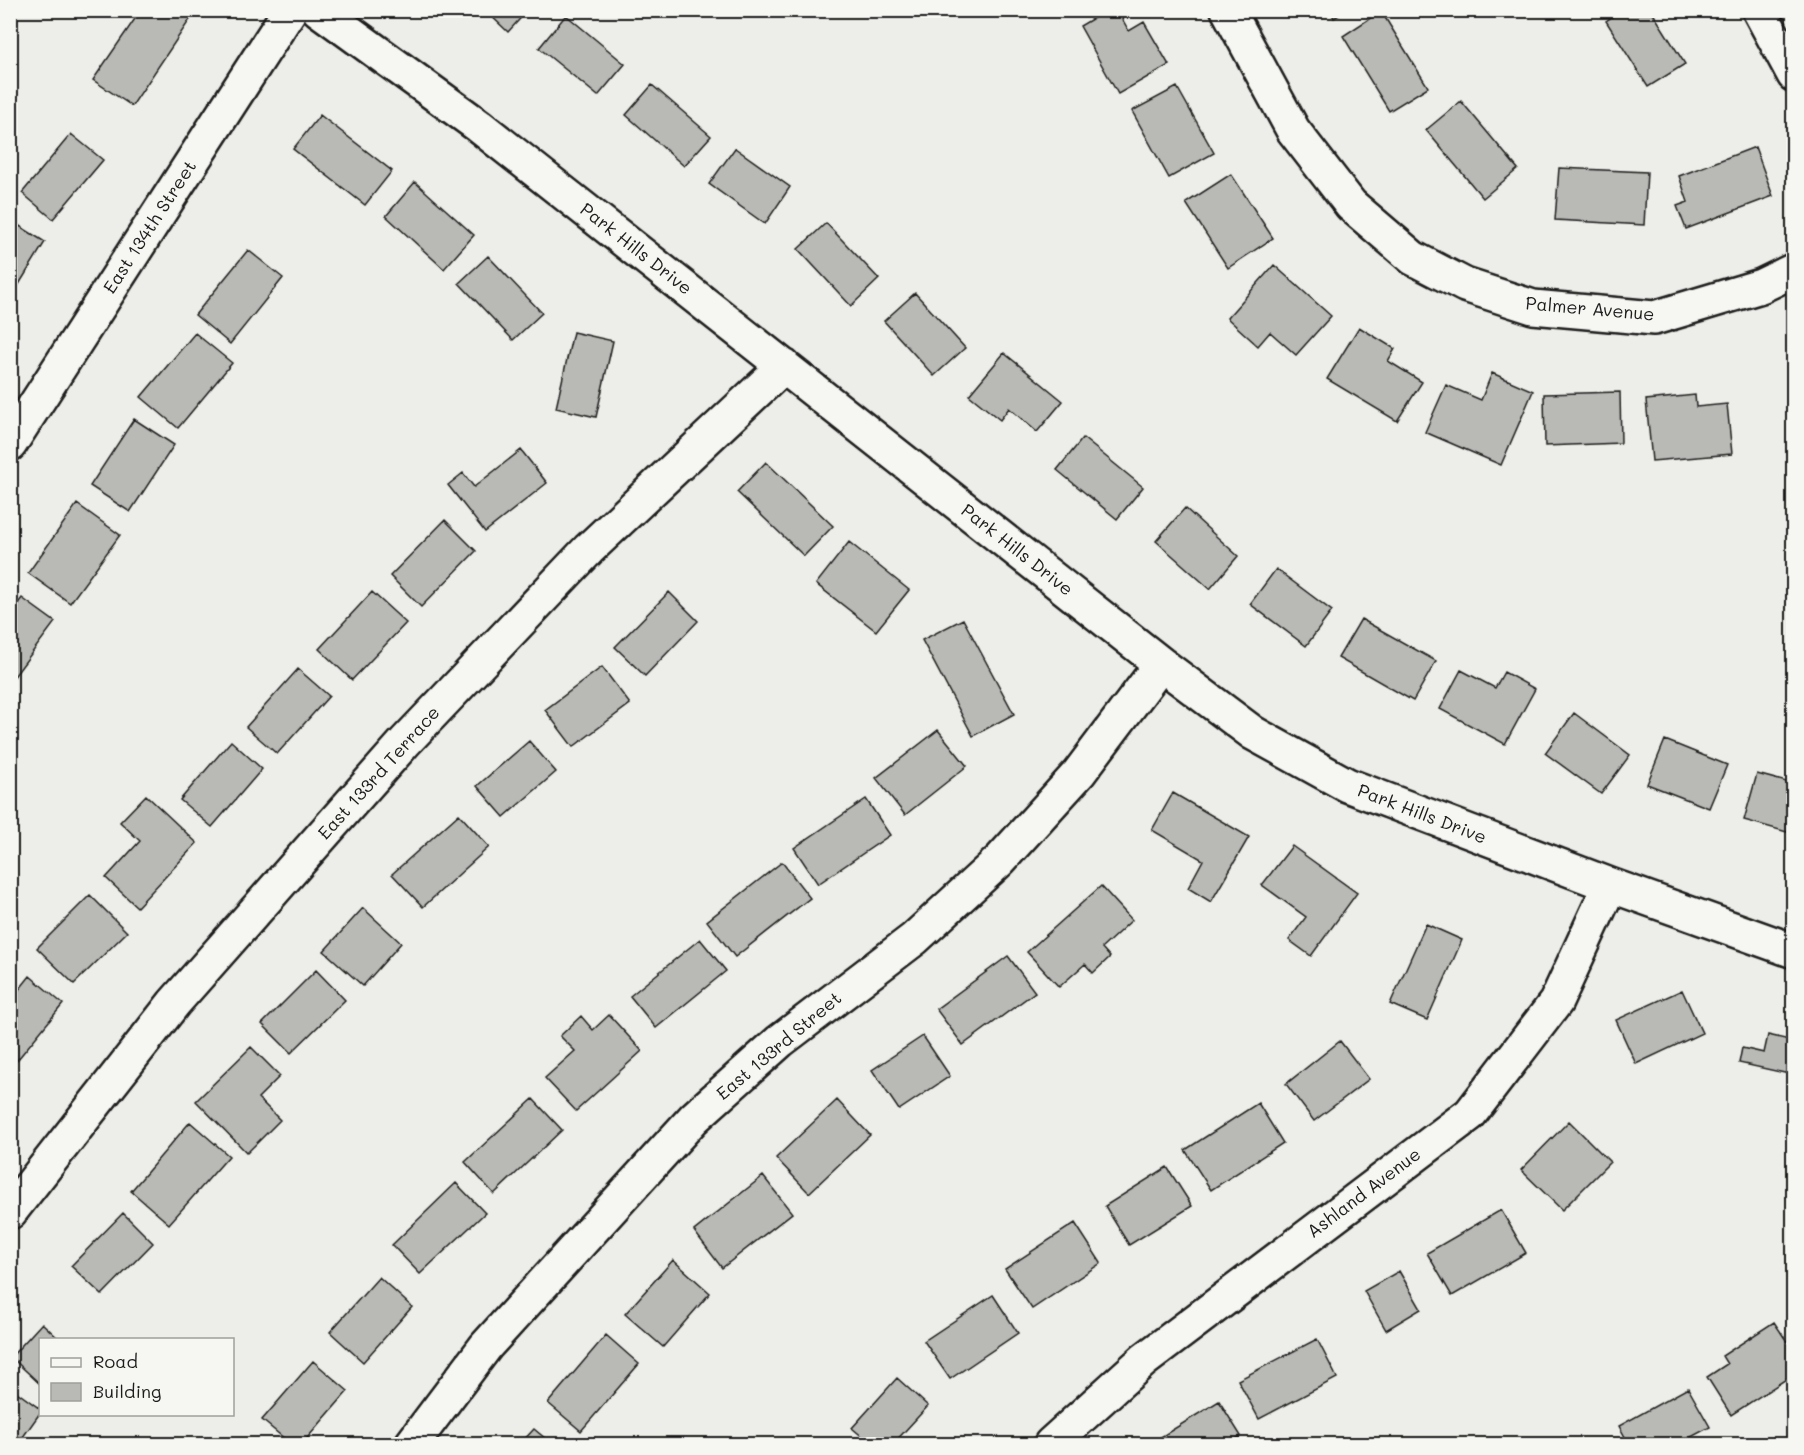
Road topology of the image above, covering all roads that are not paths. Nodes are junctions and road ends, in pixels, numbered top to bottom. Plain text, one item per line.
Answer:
1 (290, 10) edge
2 (320, 10) edge
3 (1228, 10) edge
4 (1759, 10) edge
5 (1794, 75) edge
6 (1794, 270) edge
7 (784, 366) junction
8 (10, 444) edge
9 (1161, 664) junction
10 (1610, 885) junction
11 (1794, 951) edge
12 (10, 1212) edge
13 (412, 1444) edge
14 (1051, 1444) edge

1 - 8 street, East 134th Street
2 - 7 street, Park Hills Drive
3 - 6 street, Palmer Avenue
4 - 5 street
7 - 9 street, Park Hills Drive
7 - 12 street, East 133rd Terrace
9 - 10 street, Park Hills Drive
9 - 13 street, East 133rd Street
10 - 11 street, Park Hills Drive
10 - 14 street, Ashland Avenue

